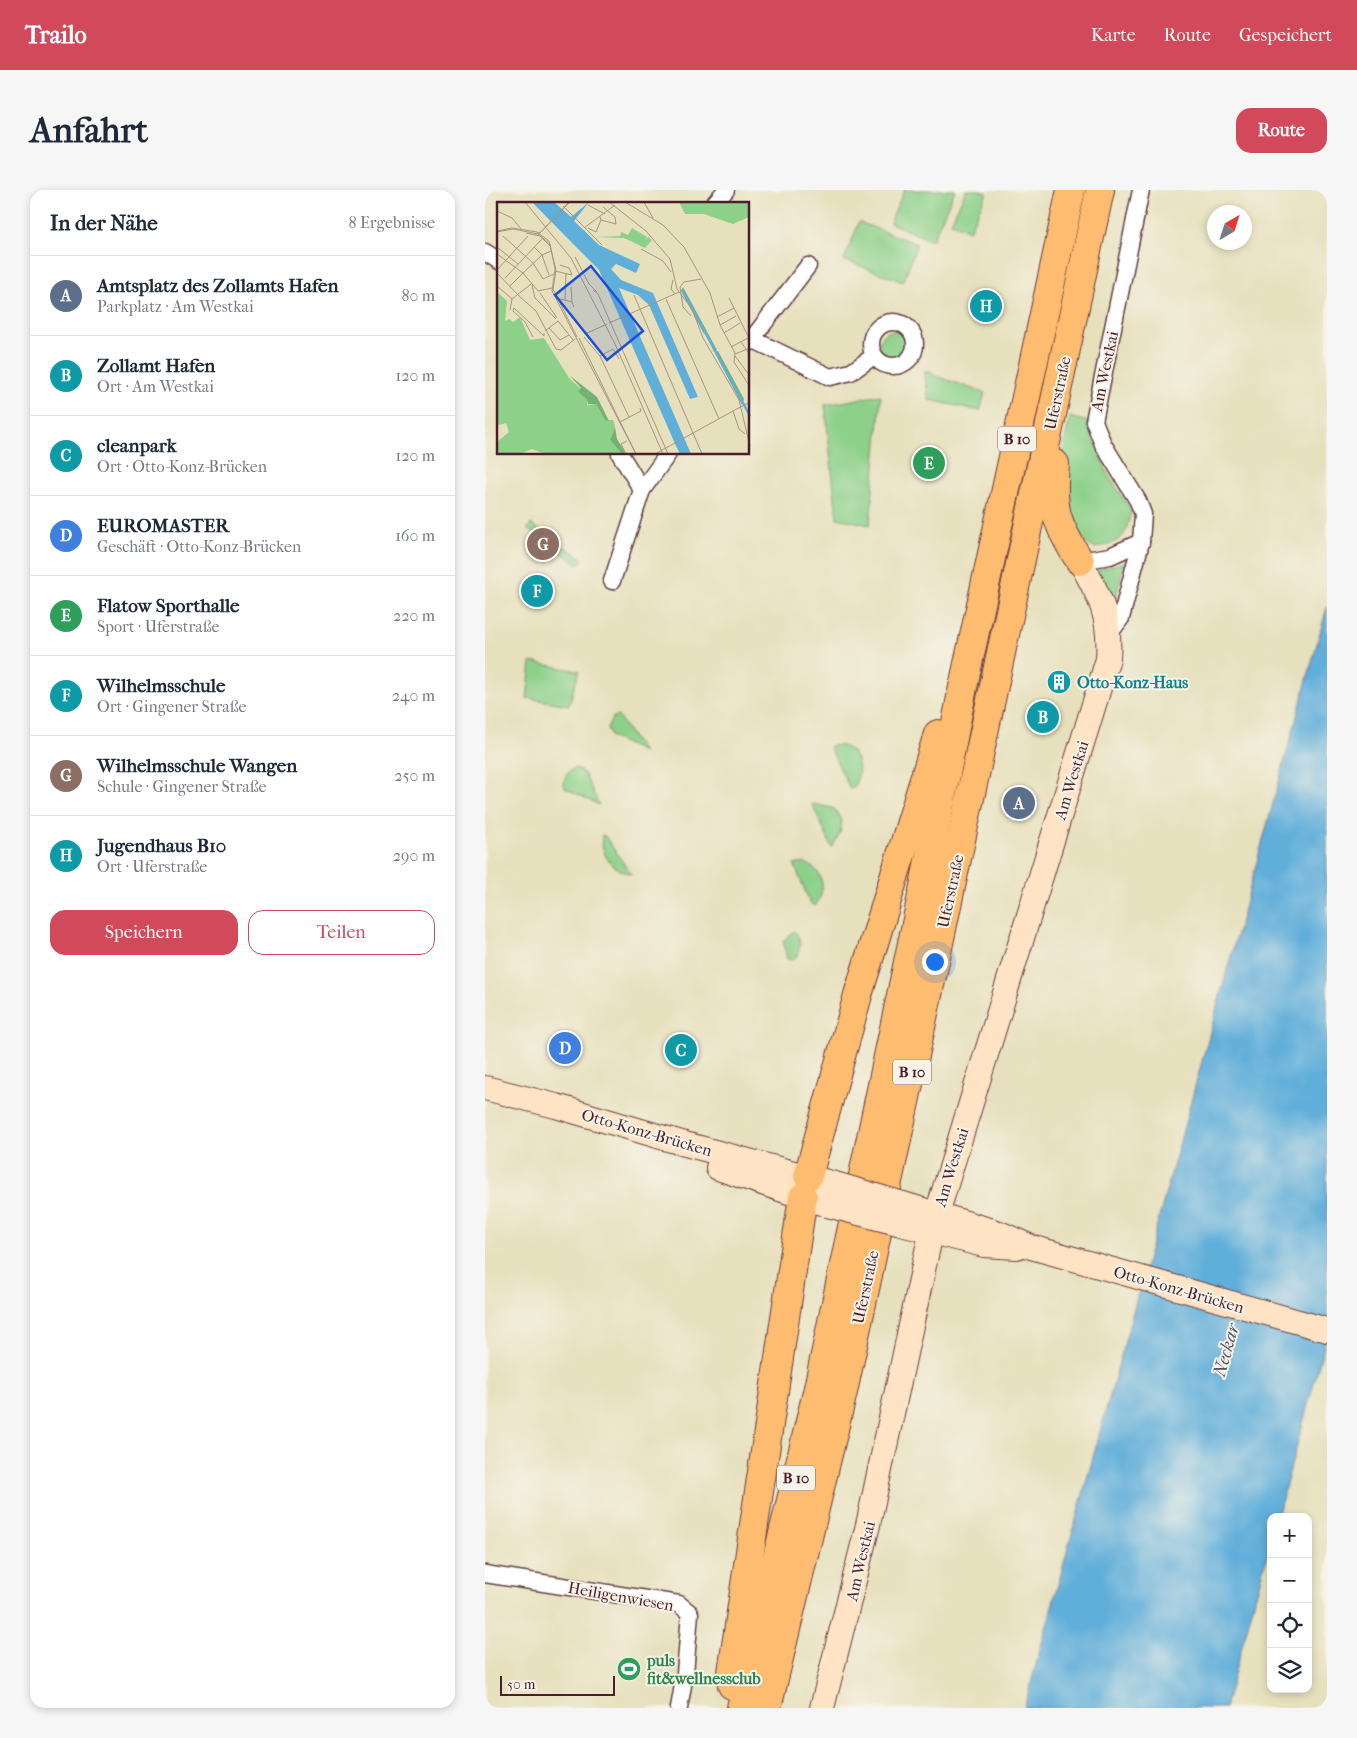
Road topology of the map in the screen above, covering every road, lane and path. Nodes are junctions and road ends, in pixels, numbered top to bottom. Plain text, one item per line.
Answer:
1 (1071, 190) edge
2 (1100, 190) edge
3 (1141, 190) edge
4 (485, 252) edge
5 (497, 260) edge
6 (808, 266) dead end
7 (750, 341) edge
8 (874, 356) dead end
9 (1048, 435) junction
10 (621, 455) edge
11 (667, 455) edge
12 (642, 490) junction
13 (1141, 542) junction
14 (1080, 561) junction
15 (612, 581) dead end
16 (1110, 633) junction
17 (963, 687) junction
18 (485, 1088) edge
19 (485, 1105) edge
20 (761, 1173) junction
21 (818, 1190) junction
22 (934, 1223) junction
23 (1327, 1330) edge
24 (485, 1574) edge
25 (679, 1708) edge
26 (739, 1708) edge
27 (767, 1708) edge
28 (822, 1708) edge

1 - 17 highway, Uferstraße / B 10
2 - 9 highway, Uferstraße / B 10
3 - 13 street, Am Westkai
4 - 5 street
6 - 7 street
7 - 8 street
9 - 14 highway, B 10
9 - 27 highway, Uferstraße / B 10
10 - 12 street
11 - 12 street
12 - 15 street
13 - 14 street
13 - 16 street, Am Westkai
14 - 16 main road, Am Westkai
16 - 22 main road, Am Westkai
17 - 21 highway, B 10
17 - 26 highway, Uferstraße / B 10
18 - 20 main road, Otto-Konz-Brücken
19 - 20 main road, Otto-Konz-Brücken
20 - 21 main road, Otto-Konz-Brücken
21 - 22 main road, Otto-Konz-Brücken, bridge
21 - 26 highway, B 10
22 - 23 main road, Otto-Konz-Brücken
22 - 28 main road, Am Westkai
24 - 25 street, Heiligenwiesen

